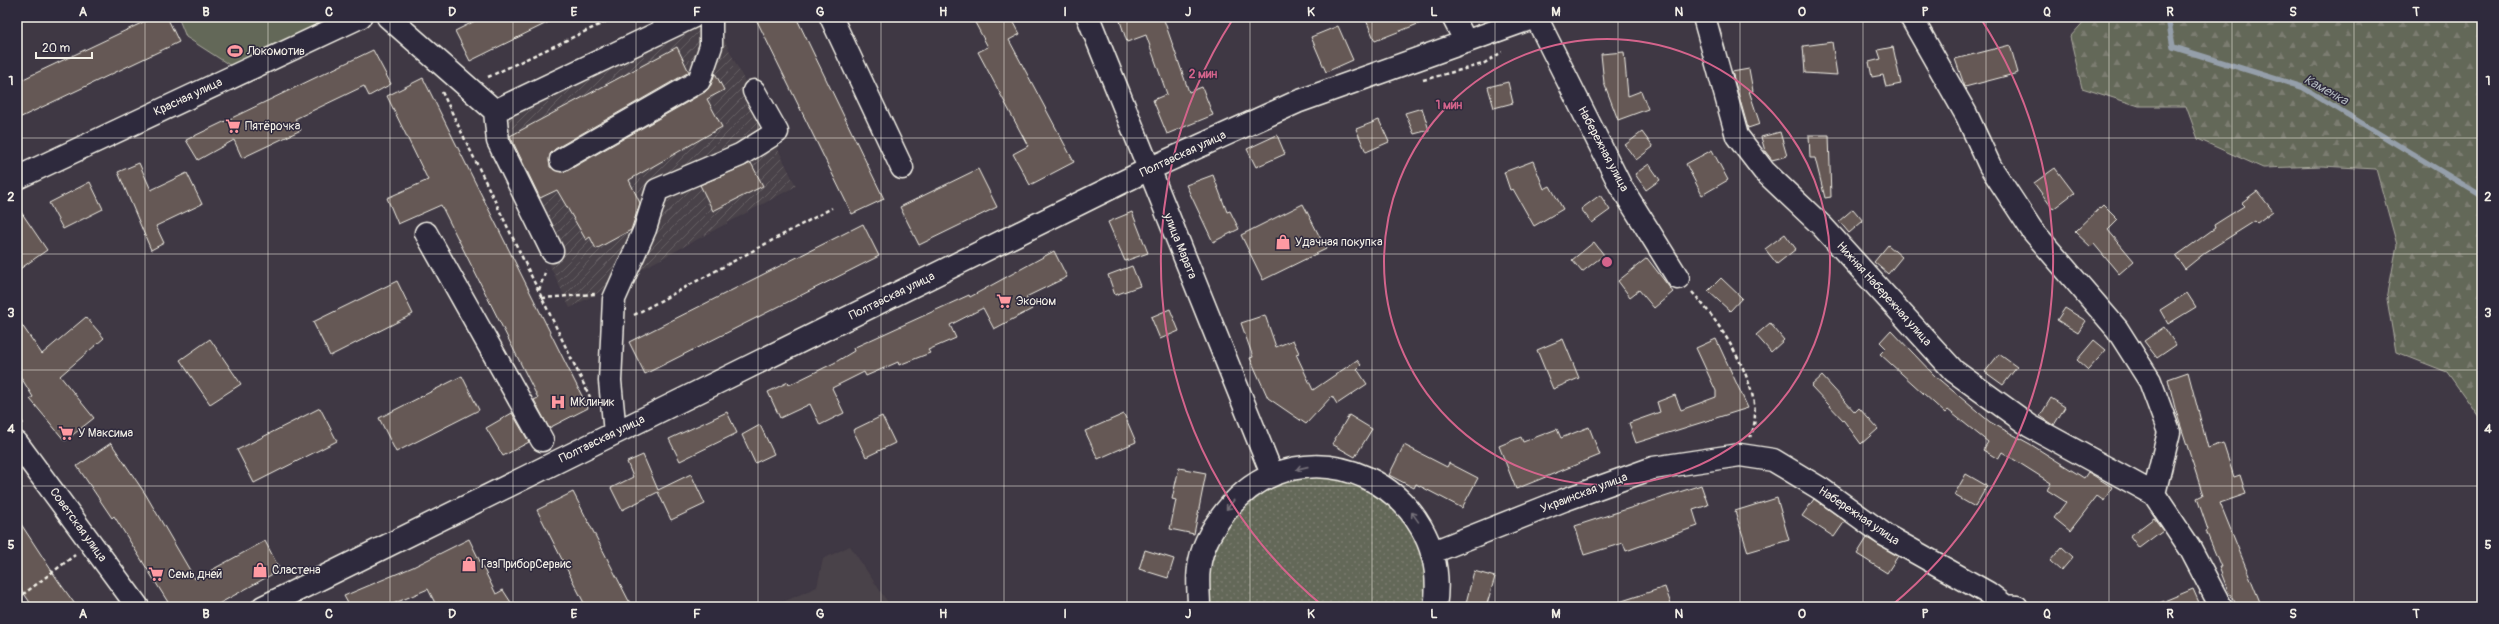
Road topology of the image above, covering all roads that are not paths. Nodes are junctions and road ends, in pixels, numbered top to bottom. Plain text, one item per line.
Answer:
1 (360, 17) edge
2 (388, 17) edge
3 (692, 17) edge
4 (711, 17) edge
5 (831, 17) edge
6 (1088, 17) edge
7 (1453, 17) edge
8 (1535, 17) edge
9 (1704, 17) edge
10 (1911, 17) edge
11 (1466, 42) junction
12 (754, 90) dead end
13 (495, 111) junction
14 (561, 160) dead end
15 (902, 168) dead end
16 (1149, 169) junction
17 (17, 178) edge
18 (426, 233) dead end
19 (552, 251) dead end
20 (1678, 278) road end
21 (615, 433) junction
22 (542, 440) dead end
23 (17, 443) edge
24 (1740, 455) joint
25 (1272, 474) junction
26 (2154, 494) junction
27 (1433, 552) junction
28 (2202, 571) junction
29 (138, 607) edge
30 (263, 607) edge
31 (1199, 607) edge
32 (1435, 607) edge
33 (2017, 607) edge
34 (2208, 607) edge
35 (2221, 607) edge

1 - 17 street, Красная улица
2 - 13 street
3 - 13 street
4 - 14 street
5 - 15 street
6 - 16 street, улица Марата
7 - 11 street
8 - 11 street, Полтавская улица
8 - 20 street, Набережная улица
9 - 26 street, Нижняя Набережная улица
10 - 26 street
11 - 16 street, Полтавская улица
12 - 21 street
13 - 19 street
16 - 21 street, Полтавская улица
16 - 25 street, улица Марата
18 - 22 street
21 - 30 street, Полтавская улица
23 - 29 street, Советская улица
24 - 27 street, Украинская улица
24 - 33 street, Набережная улица
27 -> 25 street
25 -> 31 street
26 - 28 street, Нижняя Набережная улица
27 - 32 street
28 - 34 street, Нижняя Набережная улица
28 - 35 street, Нижняя Набережная улица

